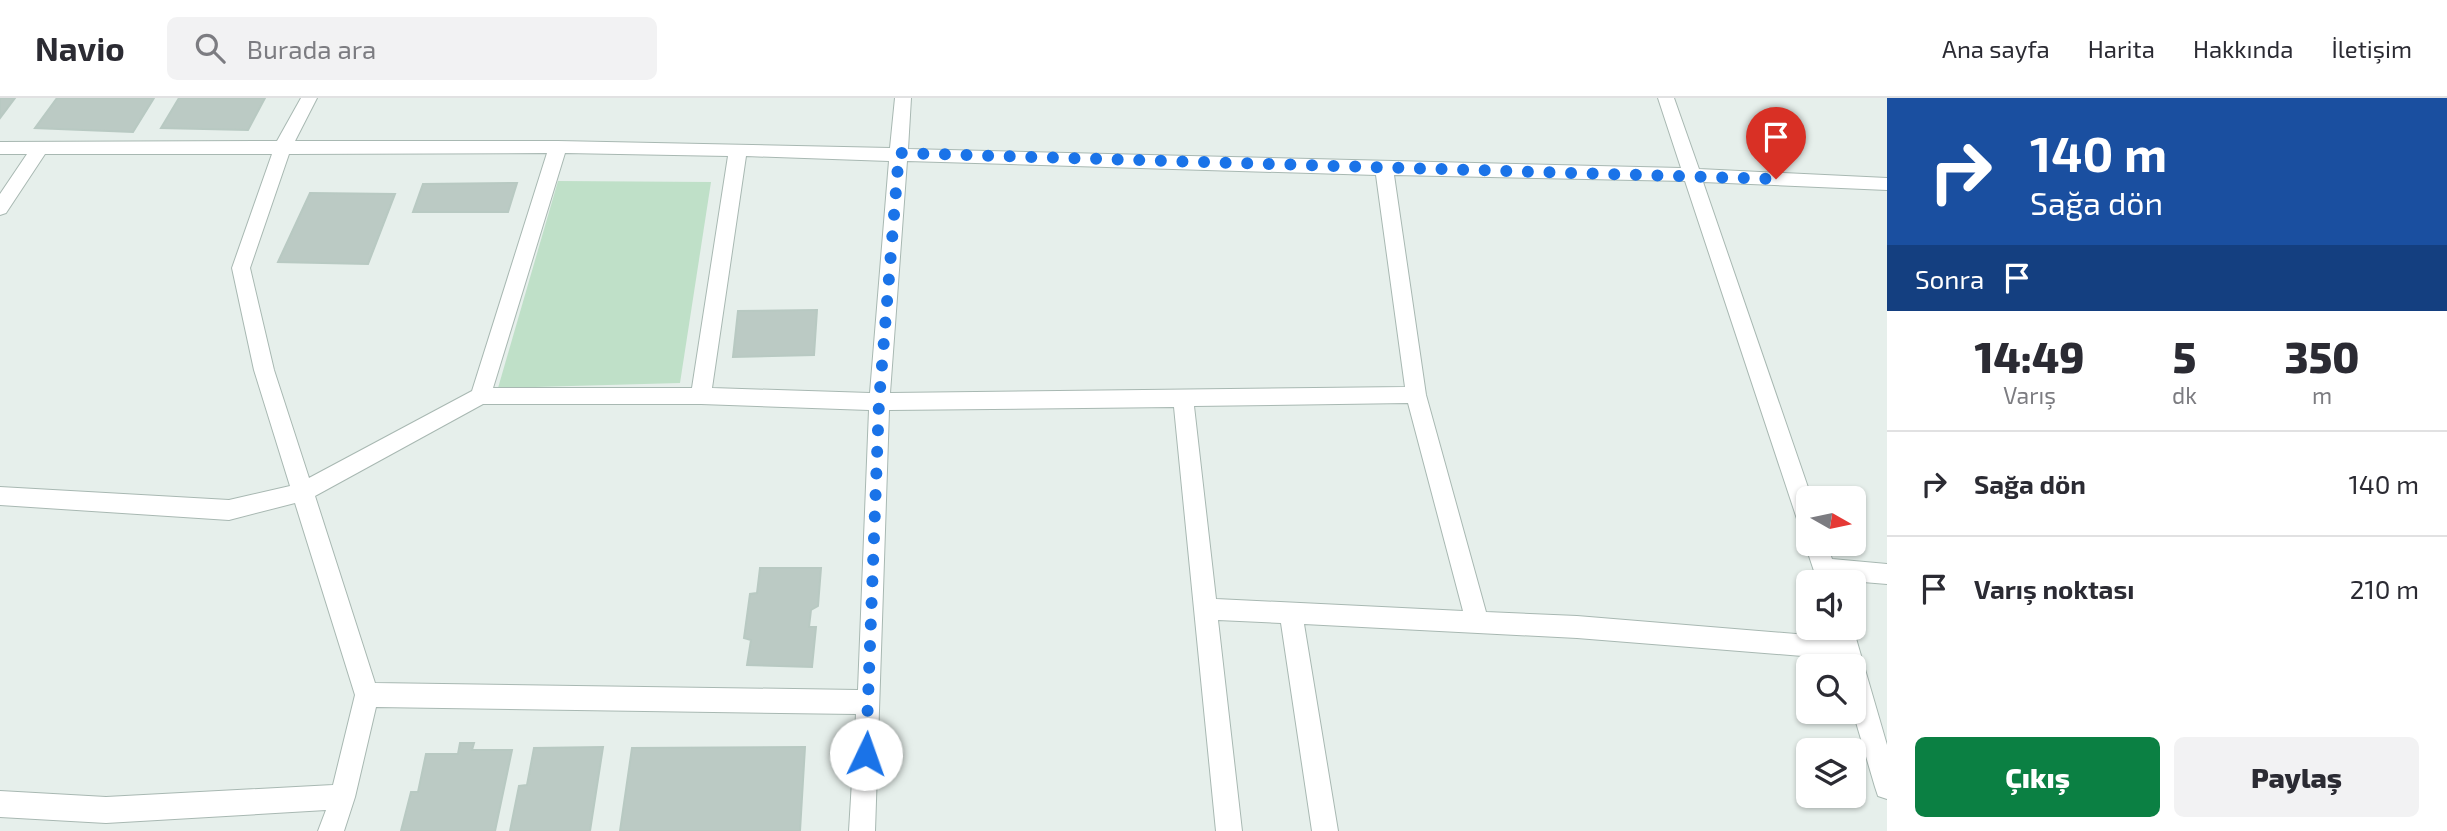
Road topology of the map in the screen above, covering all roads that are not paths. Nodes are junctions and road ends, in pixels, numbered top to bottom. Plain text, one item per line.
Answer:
1 (309, 98) edge
2 (903, 98) edge
3 (1666, 98) edge
4 (284, 147) junction
5 (558, 147) junction
6 (0, 148) edge
7 (40, 150) junction
8 (738, 150) junction
9 (899, 153) junction
10 (1384, 169) junction
11 (1692, 175) junction
12 (1887, 184) edge
13 (0, 208) edge
14 (1416, 395) junction
15 (480, 396) junction
16 (701, 396) junction
17 (1183, 400) junction
18 (879, 402) junction
19 (1797, 486) edge
20 (302, 492) junction
21 (0, 496) edge
22 (1866, 574) edge
23 (1887, 574) edge
24 (1205, 609) junction
25 (1291, 613) junction
26 (1477, 621) junction
27 (1848, 654) edge
28 (367, 695) junction
29 (869, 702) junction
30 (1866, 715) edge
31 (1887, 787) edge
32 (342, 797) junction
33 (0, 804) edge
34 (331, 831) edge
35 (862, 831) edge
36 (1229, 831) edge
37 (1325, 831) edge

1 - 4 street
2 - 9 street
3 - 11 street
4 - 5 street
4 - 7 street
4 - 20 street
5 - 8 street
5 - 15 street
6 - 7 street
7 - 13 street
8 - 9 street
8 - 16 street
9 - 10 street
9 - 18 street
10 - 11 street
10 - 14 street
11 - 12 street
11 - 19 street
14 - 17 street
14 - 26 street
15 - 16 street
15 - 20 street
16 - 18 street
17 - 18 street
17 - 24 street
18 - 29 street
20 - 21 street
20 - 28 street
22 - 23 street
24 - 25 street
24 - 36 street
25 - 26 street
25 - 37 street
26 - 27 street
28 - 29 street
28 - 32 street
29 - 35 street
30 - 31 street
32 - 33 street
32 - 34 street

